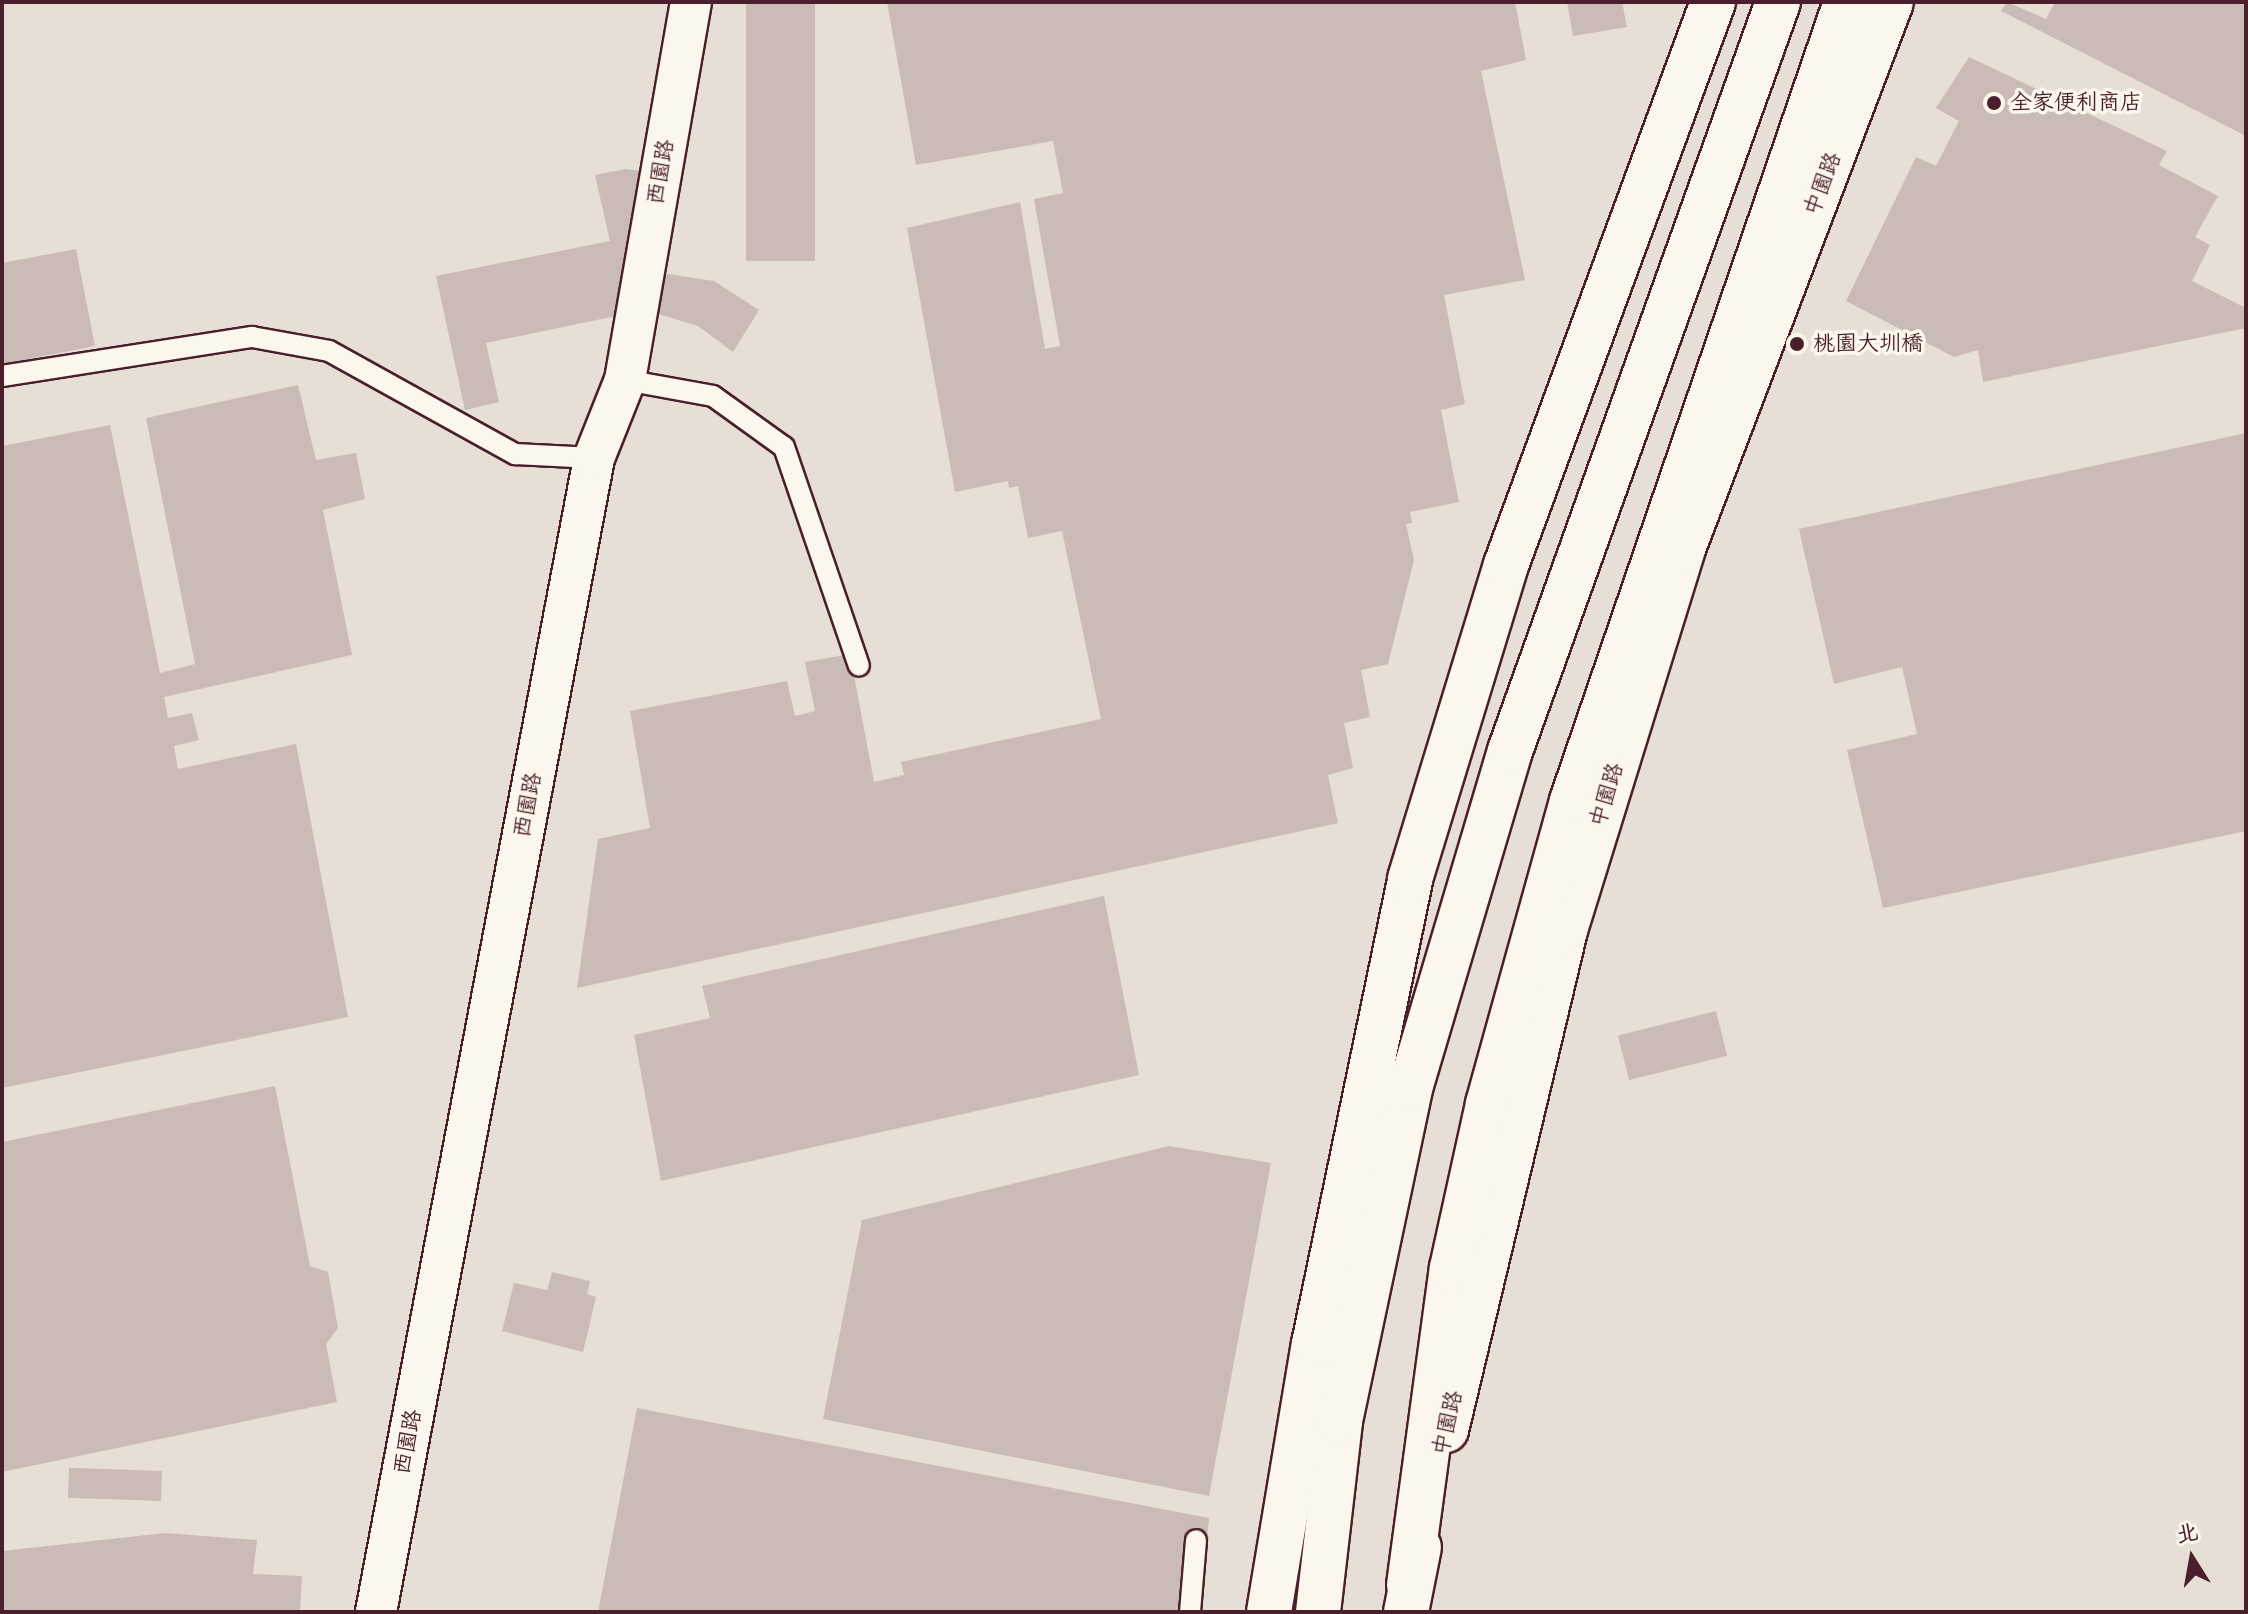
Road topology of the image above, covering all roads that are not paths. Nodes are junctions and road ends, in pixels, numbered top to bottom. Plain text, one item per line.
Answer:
1 (691, 2) edge
2 (1713, 2) edge
3 (1778, 2) edge
4 (1846, 2) edge
5 (1891, 2) edge
6 (2, 376) edge
7 (625, 380) junction
8 (594, 458) junction
9 (859, 666) dead end
10 (1196, 1540) dead end
11 (1408, 1599) edge
12 (376, 1612) edge
13 (1190, 1612) edge
14 (1269, 1612) edge
15 (1318, 1612) edge

1 - 7 street, 西園路
2 - 14 main road
3 - 15 main road
4 - 11 main road
5 - 11 main road, 中園路
6 - 8 lane
7 - 8 street, 西園路
7 - 9 lane
8 - 12 street, 西園路
10 - 13 lane

